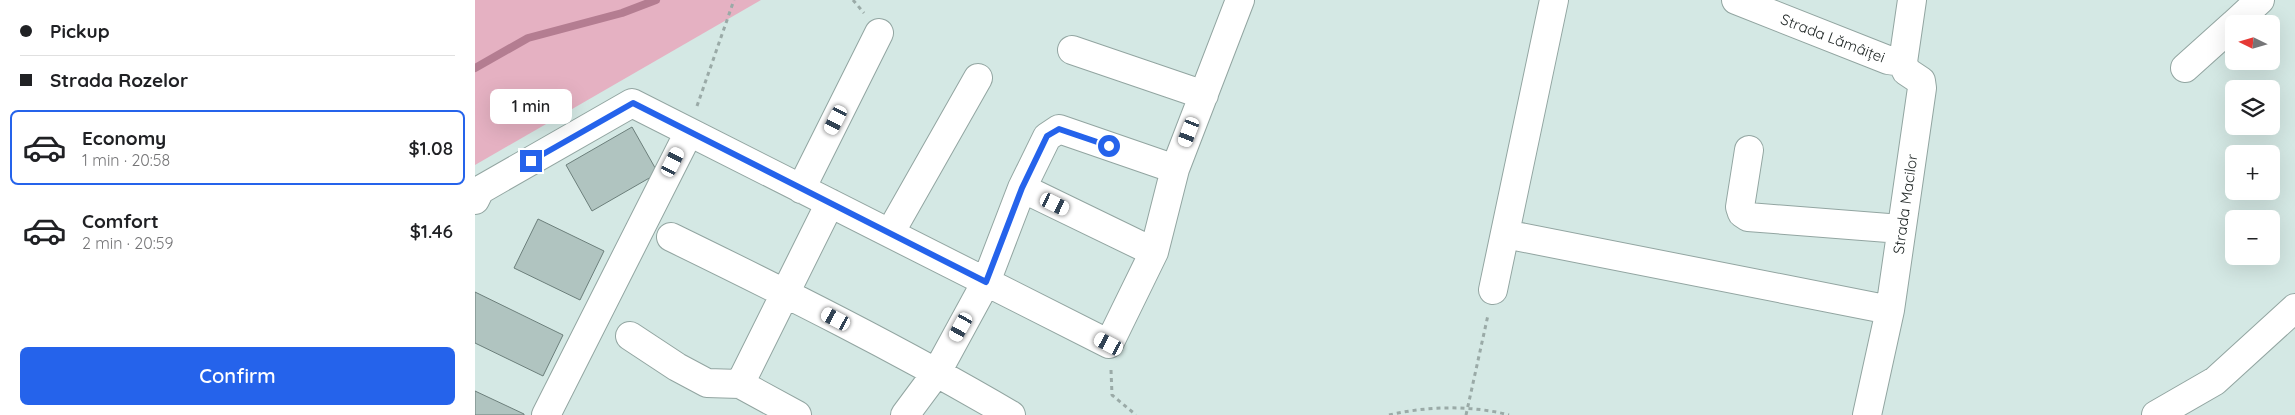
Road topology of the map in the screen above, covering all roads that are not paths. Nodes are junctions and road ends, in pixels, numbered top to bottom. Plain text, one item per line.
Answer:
1 (1240, 0) edge
2 (1554, 0) edge
3 (1736, 0) edge
4 (1912, 0) edge
5 (2260, 0) edge
6 (2244, 15) edge
7 (2225, 32) edge
8 (879, 34) dead end
9 (1071, 50) dead end
10 (1903, 62) junction
11 (2185, 68) dead end
12 (978, 78) dead end
13 (1204, 95) junction
14 (689, 132) junction
15 (1749, 150) dead end
16 (1175, 169) junction
17 (1022, 188) junction
18 (801, 189) junction
19 (475, 200) edge
20 (830, 203) junction
21 (1901, 229) junction
22 (890, 233) junction
23 (1505, 234) junction
24 (671, 236) dead end
25 (1154, 252) junction
26 (986, 282) junction
27 (1493, 290) road end
28 (785, 293) junction
29 (2295, 308) edge
30 (1889, 310) junction
31 (629, 336) dead end
32 (937, 372) junction
33 (740, 384) junction
34 (547, 415) edge
35 (797, 415) edge
36 (905, 415) edge
37 (1011, 415) edge
38 (1867, 415) edge
39 (2156, 415) edge

1 - 13 street
2 - 23 street
3 - 10 street, Strada Lămâiței
4 - 10 street
5 - 6 street
7 - 11 street
8 - 18 street
9 - 13 street
10 - 21 street, Strada Macilor
12 - 22 street
13 - 16 street
14 - 18 street
14 - 19 street
14 - 34 street
15 - 21 street
16 - 17 street
16 - 25 street
17 - 25 street
17 - 26 street
18 - 20 street
20 - 22 street
20 - 28 street
21 - 30 street, Strada Macilor
22 - 26 street
23 - 27 street
23 - 30 street
24 - 28 street
25 - 26 street
26 - 32 street
28 - 32 street
28 - 33 street
29 - 39 street
30 - 38 street, Strada Macilor
31 - 33 street
32 - 36 street
32 - 37 street
33 - 35 street

